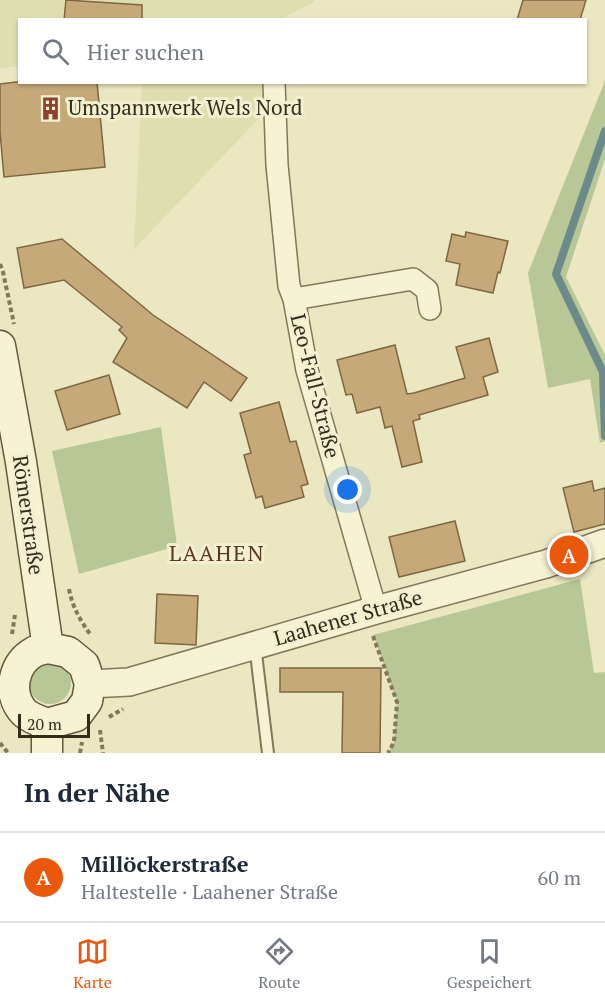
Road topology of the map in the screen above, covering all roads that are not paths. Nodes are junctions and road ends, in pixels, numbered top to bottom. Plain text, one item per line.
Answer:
1 (274, 84) edge
2 (294, 299) junction
3 (430, 309) dead end
4 (0, 346) edge
5 (605, 543) edge
6 (374, 623) junction
7 (255, 645) junction
8 (48, 648) junction
9 (90, 684) junction
10 (7, 691) edge
11 (47, 739) edge
12 (268, 753) edge

1 - 2 street, Leo-Fall-Straße
2 - 3 street, Leo-Fall-Straße
2 - 6 street, Leo-Fall-Straße
4 - 8 main road, Römerstraße
5 - 6 street, Laahener Straße
6 - 7 street, Laahener Straße
7 - 9 street, Laahener Straße
7 - 12 lane
8 - 9 main road
8 - 10 main road
9 - 11 main road
10 - 11 main road

